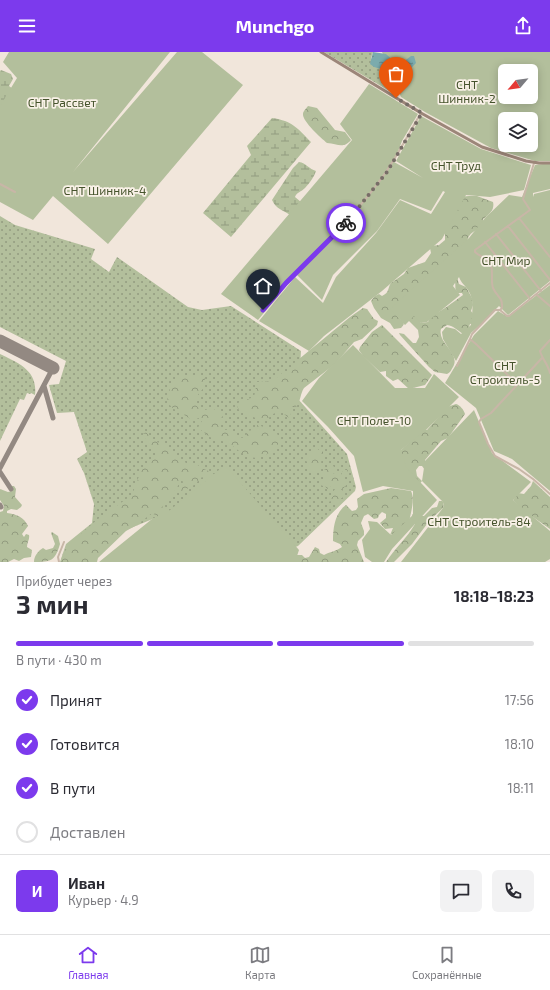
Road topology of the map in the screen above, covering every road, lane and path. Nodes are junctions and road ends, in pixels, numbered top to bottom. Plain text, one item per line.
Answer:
1 (321, 52) edge
2 (422, 113) junction
3 (534, 163) junction
4 (550, 163) edge
5 (0, 184) edge
6 (15, 192) dead end
7 (519, 218) junction
8 (508, 226) junction
9 (496, 234) junction
10 (485, 242) junction
11 (550, 257) edge
12 (550, 282) edge
13 (541, 291) junction
14 (537, 295) junction
15 (530, 299) junction
16 (550, 306) edge
17 (263, 310) dead end
18 (500, 310) junction
19 (470, 340) junction
20 (550, 340) edge
21 (542, 358) junction
22 (549, 363) edge
23 (457, 366) dead end
24 (550, 373) edge
25 (517, 384) junction
26 (550, 494) edge
27 (64, 542) dead end
28 (58, 562) edge

1 - 2 street
2 - 3 street
2 - 17 street
3 - 4 street
3 - 7 street
5 - 6 street
7 - 8 street
7 - 11 street
8 - 9 street
8 - 12 street
9 - 10 street
9 - 13 street
10 - 15 street
10 - 18 street
12 - 13 street
13 - 14 street
14 - 15 street
14 - 16 street
15 - 18 street
18 - 19 street
19 - 23 street
19 - 25 street
20 - 21 street
21 - 22 street
21 - 25 street
22 - 24 street
25 - 26 street
27 - 28 street

